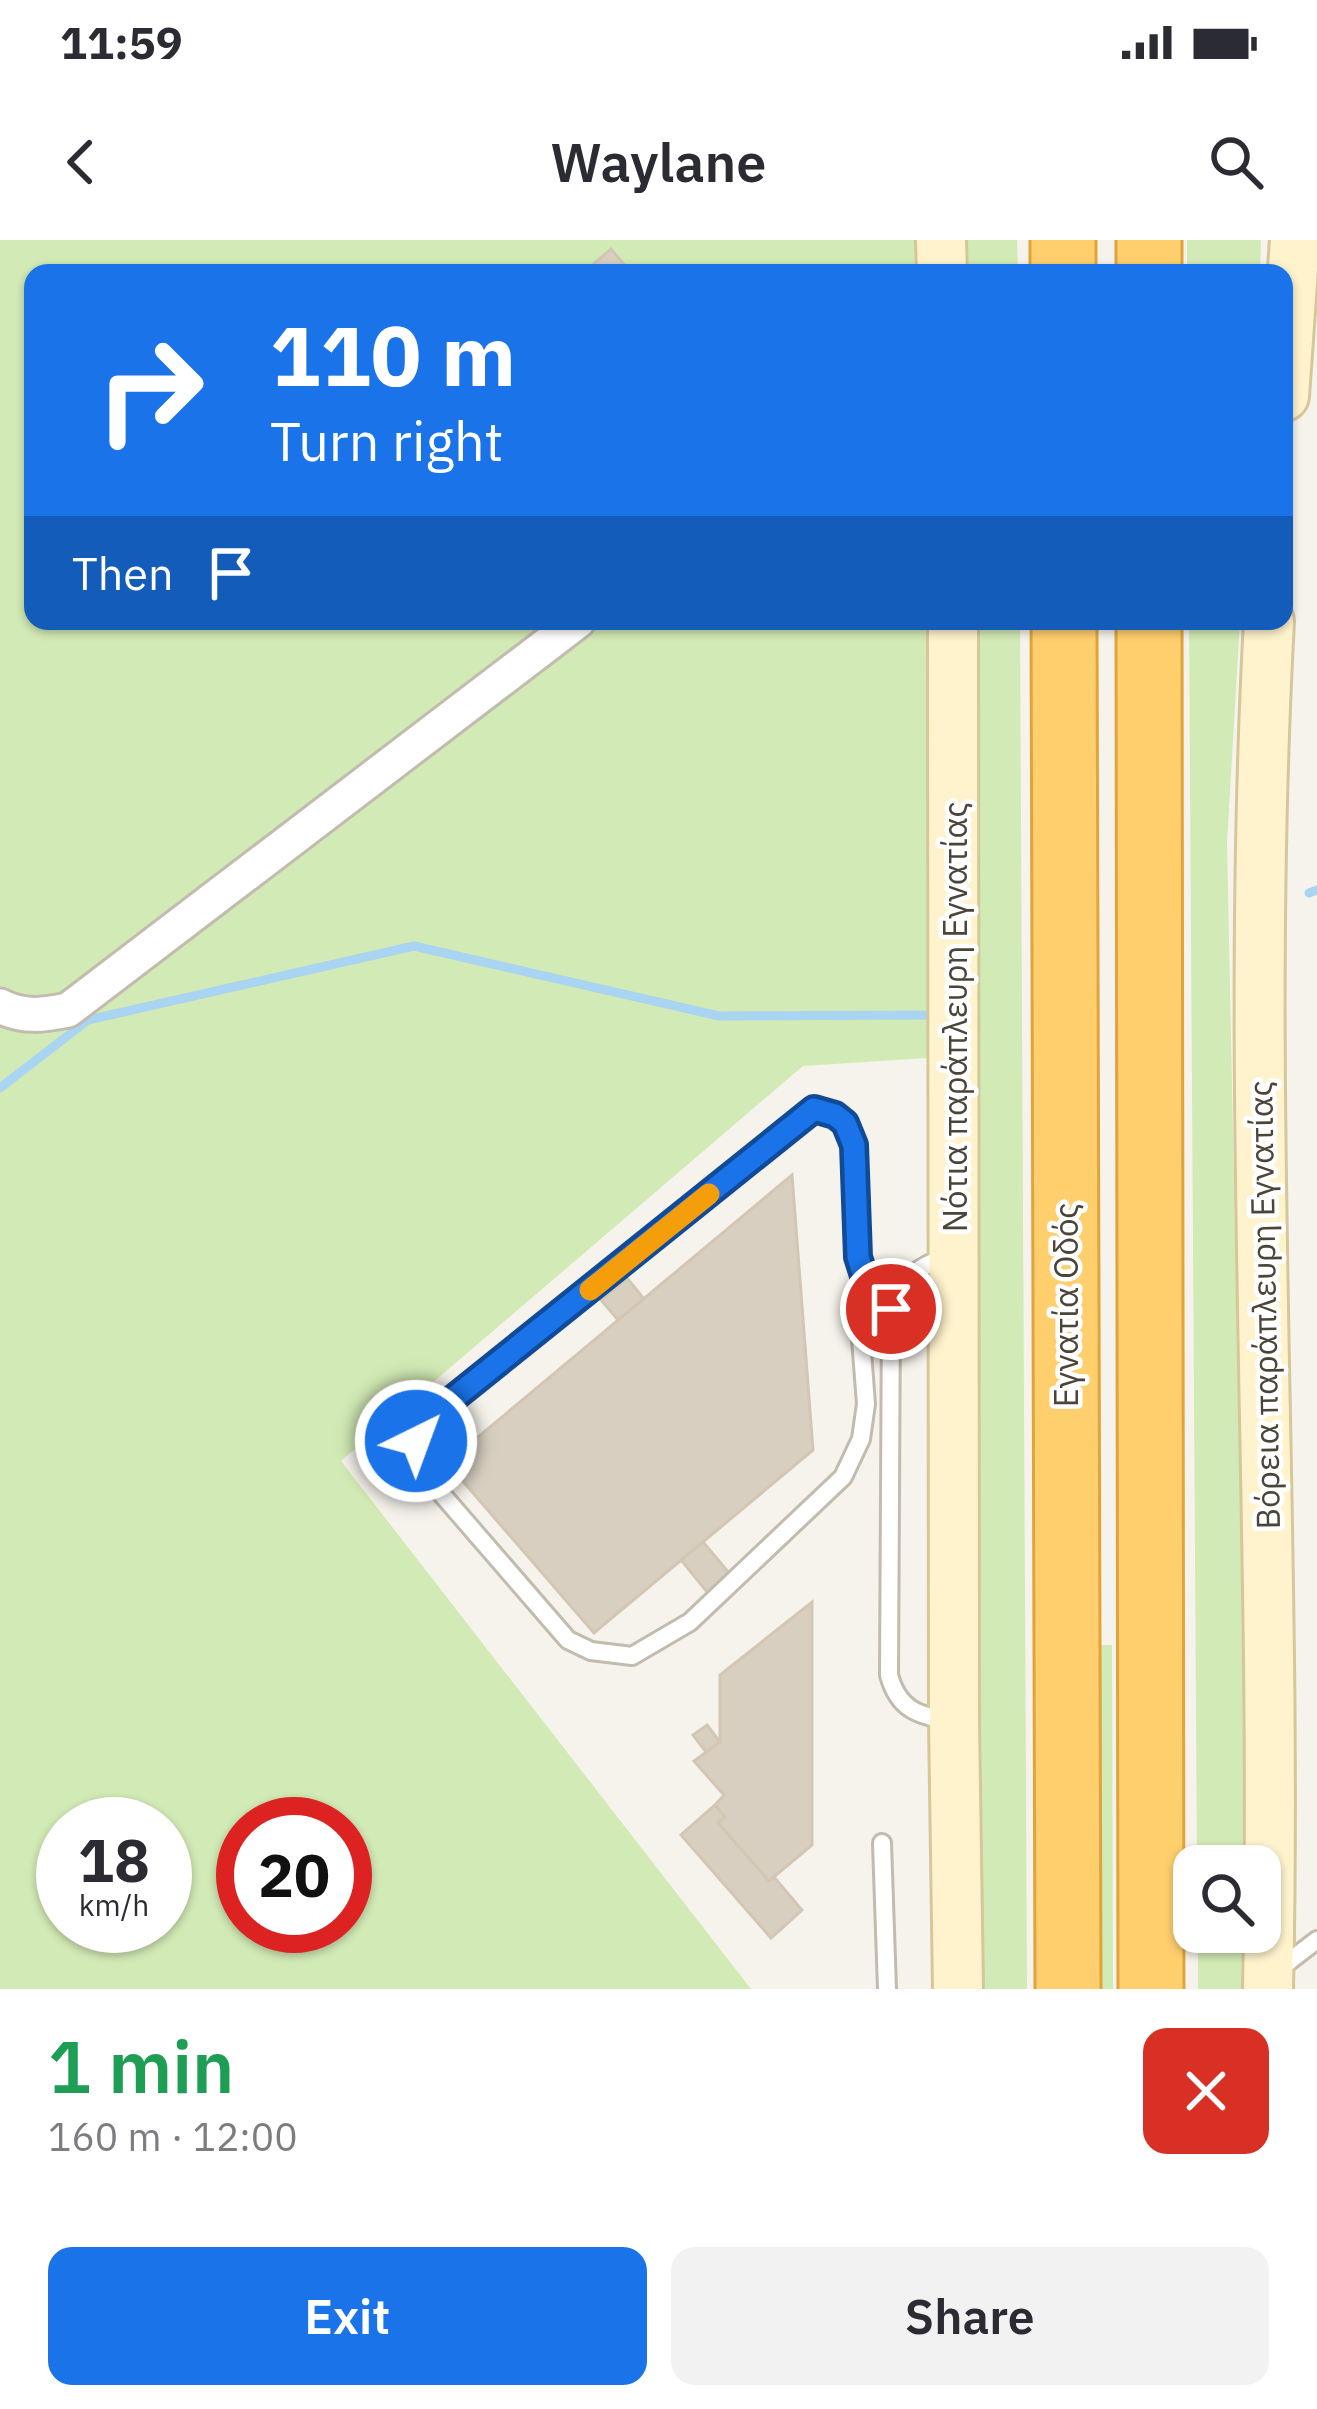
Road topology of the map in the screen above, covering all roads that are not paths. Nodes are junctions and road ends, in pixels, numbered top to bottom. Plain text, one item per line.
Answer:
1 (566, 630) edge
2 (953, 630) edge
3 (1064, 630) edge
4 (1149, 630) edge
5 (1269, 630) edge
6 (0, 1006) edge
7 (955, 1256) junction
8 (867, 1285) junction
9 (895, 1300) junction
10 (954, 1721) junction
11 (882, 1843) dead end
12 (1317, 1940) edge
13 (1269, 1983) edge
14 (887, 1989) edge
15 (958, 1989) edge
16 (1068, 1989) edge
17 (1151, 1989) edge

1 - 6 street
2 - 7 street, Νότια παράπλευρη Εγνατίας
3 - 16 highway, Εγνατία Οδός
4 - 17 highway
5 - 13 street, Βόρεια παράπλευρη Εγνατίας
7 - 9 lane
7 - 10 street, Νότια παράπλευρη Εγνατίας
8 - 8 lane
8 - 9 lane
9 - 10 lane
10 - 15 street, Νότια παράπλευρη Εγνατίας
11 - 14 lane
12 - 13 lane

